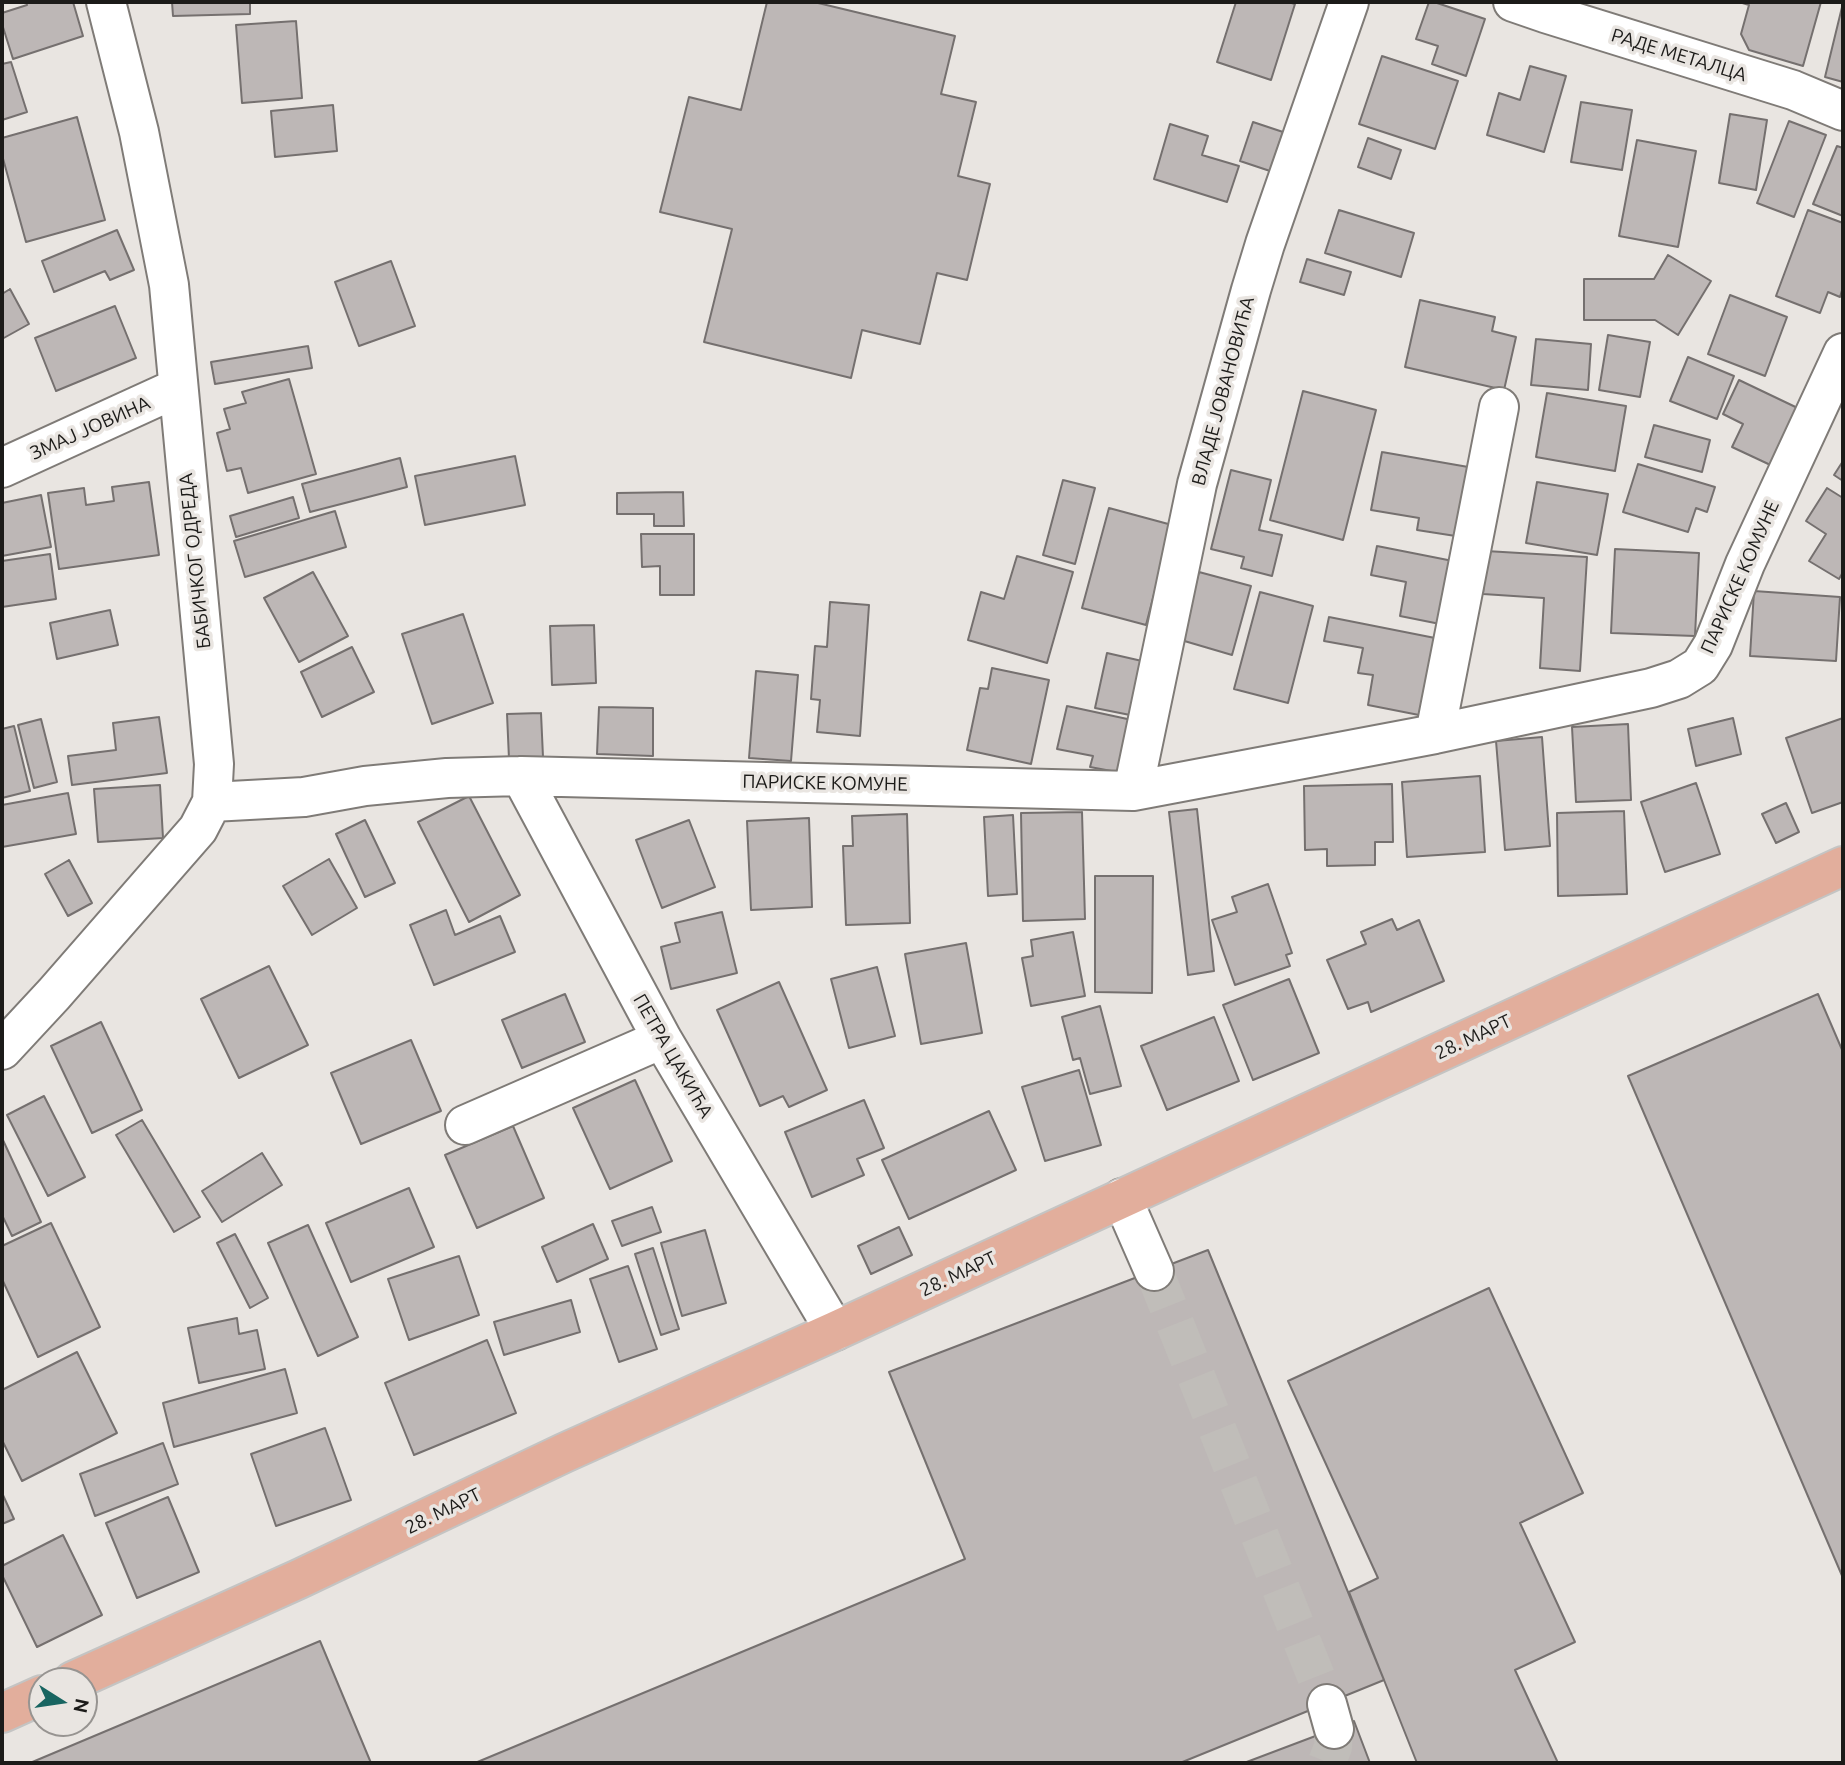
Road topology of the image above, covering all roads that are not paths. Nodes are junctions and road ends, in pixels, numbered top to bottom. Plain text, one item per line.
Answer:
1 (106, 2) edge
2 (1349, 2) edge
3 (1513, 2) edge
4 (1843, 111) edge
5 (1843, 353) edge
6 (177, 388) junction
7 (1499, 407) dead end
8 (2, 468) edge
9 (1435, 734) junction
10 (522, 776) junction
11 (1133, 791) junction
12 (212, 802) junction
13 (1843, 866) edge
14 (662, 1040) junction
15 (2, 1050) edge
16 (465, 1125) dead end
17 (1122, 1198) junction
18 (1154, 1271) tunnel mouth
19 (835, 1331) junction
20 (98, 1670) edge
21 (28, 1701) edge
22 (2, 1713) edge

1 - 6 street, БАБИЧКОГ ОДРЕДА
2 - 11 street, ВЛАДЕ ЈОВАНОВИЋА
3 - 4 street, РАДЕ МЕТАЛЦА
5 - 9 street, ПАРИСКЕ КОМУНЕ
6 - 8 street, ЗМАЈ ЈОВИНА
6 - 12 street, БАБИЧКОГ ОДРЕДА
7 - 9 street
9 - 11 street, ПАРИСКЕ КОМУНЕ
10 - 11 street, ПАРИСКЕ КОМУНЕ
10 - 12 street, ПАРИСКЕ КОМУНЕ
10 - 14 street, ПЕТРА ЦАКИЋА
12 - 15 street, БАБИЧКОГ ОДРЕДА
13 - 17 main road, 28. МАРТ
14 - 16 street
14 - 19 street, ПЕТРА ЦАКИЋА
17 - 18 street
17 - 19 main road, 28. МАРТ
19 - 20 main road, 28. МАРТ
21 - 22 main road

